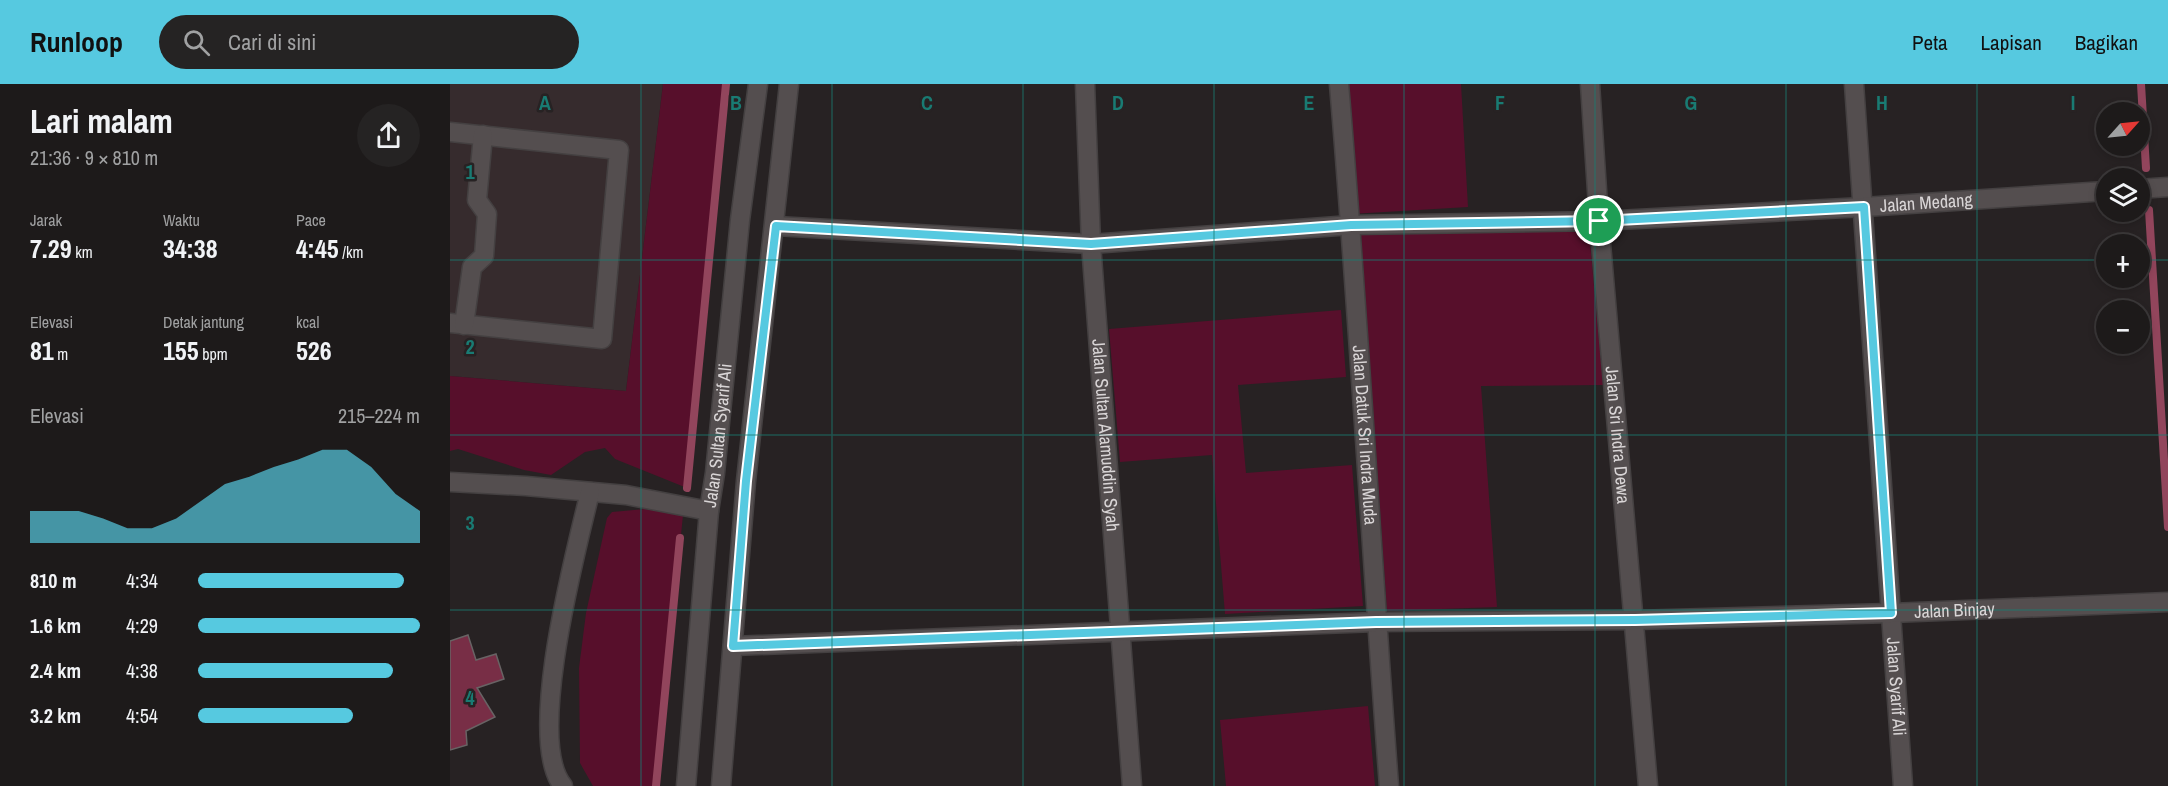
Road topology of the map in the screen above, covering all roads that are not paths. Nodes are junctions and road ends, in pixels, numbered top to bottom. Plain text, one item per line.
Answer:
1 (758, 84) edge
2 (789, 84) edge
3 (1085, 84) edge
4 (1339, 84) edge
5 (1590, 84) edge
6 (1854, 84) edge
7 (450, 132) edge
8 (483, 135) junction
9 (2168, 187) edge
10 (2150, 188) edge
11 (2096, 192) edge
12 (1864, 207) junction
13 (1599, 221) junction
14 (1351, 225) junction
15 (776, 226) junction
16 (1091, 244) junction
17 (457, 324) edge
18 (715, 473) junction
19 (746, 481) junction
20 (450, 482) edge
21 (590, 492) junction
22 (709, 511) junction
23 (2168, 602) edge
24 (1891, 613) junction
25 (1635, 620) junction
26 (1376, 622) junction
27 (1119, 630) junction
28 (733, 646) junction
29 (564, 786) edge
30 (686, 786) edge
31 (721, 786) edge
32 (1132, 786) edge
33 (1389, 786) edge
34 (1648, 786) edge
35 (1903, 786) edge

1 - 18 street, Jalan Sultan Syarif Ali
2 - 15 street, Jalan Sultan Syarif Ali
3 - 16 street, Jalan Sultan Alamuddin Syah
4 - 14 street, Jalan Datuk Sri Indra Muda
5 - 13 street, Jalan Sri Indra Dewa
6 - 12 street, Jalan Syarif Ali
7 - 8 street
8 - 17 street
8 - 17 street
9 - 10 street
11 - 12 street, Jalan Medang
12 - 13 street, Jalan Medang
12 - 24 street, Jalan Syarif Ali
13 - 14 street, Jalan Medang
13 - 25 street, Jalan Sri Indra Dewa
14 - 16 street, Jalan Medang
14 - 26 street, Jalan Datuk Sri Indra Muda
15 - 16 street, Jalan Medang
15 - 19 street, Jalan Sultan Syarif Ali
16 - 27 street, Jalan Sultan Alamuddin Syah
18 - 19 street
18 - 22 street, Jalan Sultan Syarif Ali
19 - 28 street, Jalan Sultan Syarif Ali
20 - 21 street
21 - 22 street
21 - 29 street
22 - 30 street, Jalan Sultan Syarif Ali
23 - 24 street, Jalan Binjay
24 - 25 street, Jalan Binjay
24 - 35 street, Jalan Syarif Ali
25 - 26 street, Jalan Binjay
25 - 34 street, Jalan Sri Indra Dewa
26 - 27 street, Jalan Binjay
26 - 33 street, Jalan Datuk Sri Indra Muda
27 - 28 street, Jalan Binjay
27 - 32 street, Jalan Sultan Alamuddin Syah
28 - 31 street, Jalan Sultan Syarif Ali

